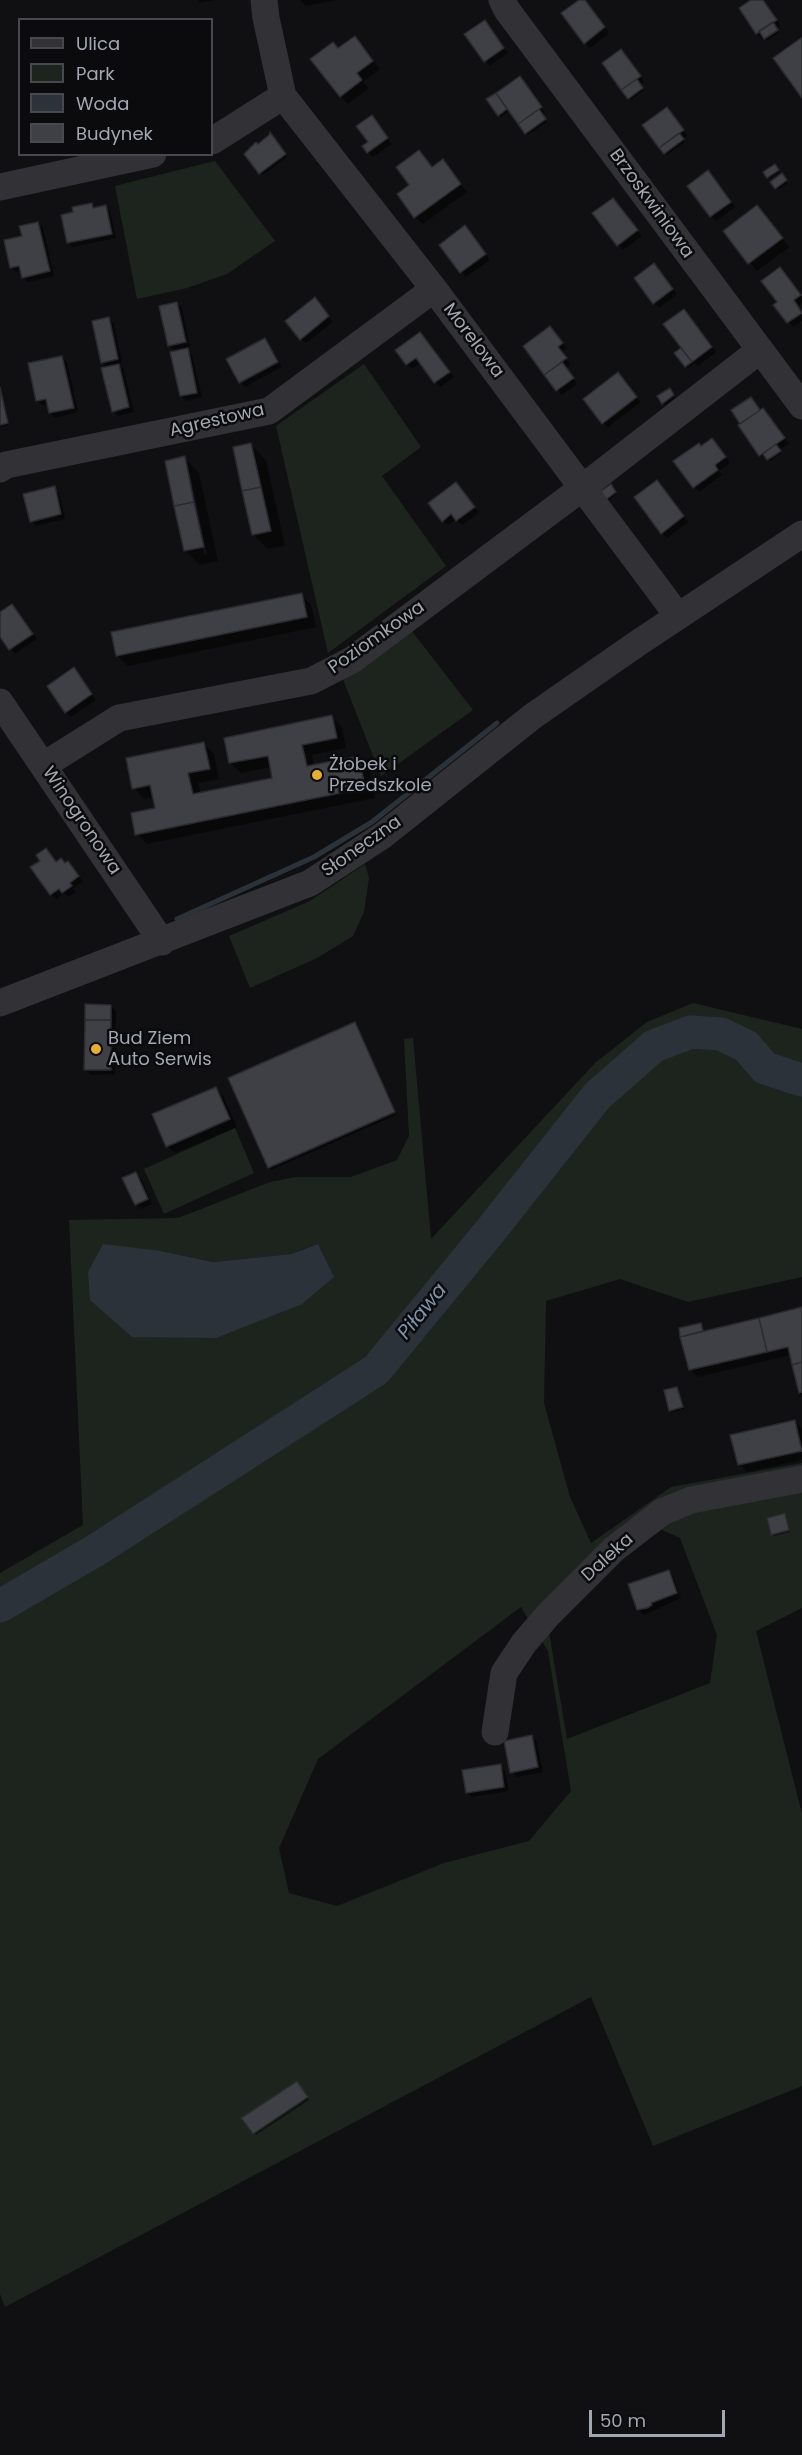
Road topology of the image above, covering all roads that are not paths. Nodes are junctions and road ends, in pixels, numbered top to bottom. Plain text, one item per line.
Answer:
1 (264, 0) edge
2 (502, 0) edge
3 (283, 96) junction
4 (213, 140) edge
5 (144, 156) edge
6 (0, 187) edge
7 (434, 289) junction
8 (760, 350) junction
9 (802, 406) edge
10 (0, 469) edge
11 (582, 488) junction
12 (802, 534) edge
13 (678, 616) junction
14 (0, 702) edge
15 (44, 765) junction
16 (162, 942) junction
17 (0, 1003) edge
18 (802, 1479) edge
19 (495, 1732) dead end

1 - 3 street, Morelowa
2 - 8 street, Brzoskwiniowa
3 - 4 street
3 - 7 street, Morelowa
5 - 6 street
7 - 10 street, Agrestowa
7 - 11 street, Morelowa
8 - 9 street, Brzoskwiniowa
8 - 11 street
11 - 13 street, Morelowa
11 - 15 street, Poziomkowa
12 - 13 street, Słoneczna
13 - 16 street, Słoneczna
14 - 15 street, Winogronowa
15 - 16 street, Winogronowa
16 - 17 street, Słoneczna
18 - 19 street, Daleka

